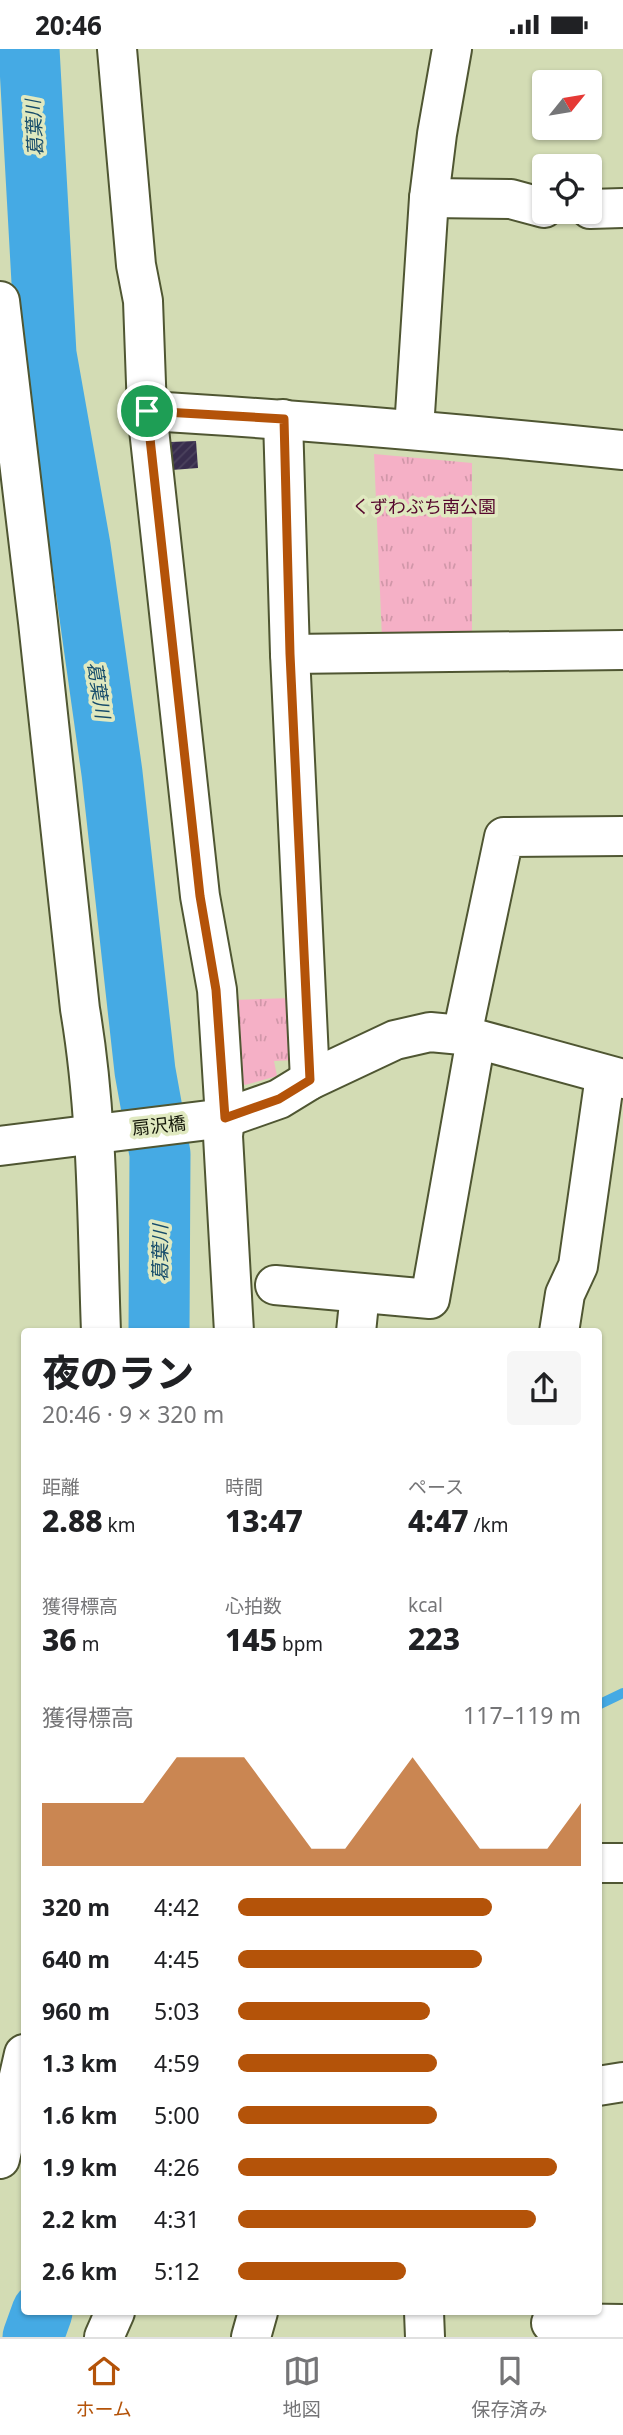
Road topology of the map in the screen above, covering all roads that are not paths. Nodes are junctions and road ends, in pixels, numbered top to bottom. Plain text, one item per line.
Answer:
1 (117, 49) edge
2 (452, 49) edge
3 (429, 198) junction
4 (532, 205) edge
5 (623, 208) edge
6 (602, 209) edge
7 (0, 301) edge
8 (147, 411) junction
9 (284, 419) junction
10 (414, 429) junction
11 (623, 450) edge
12 (623, 649) edge
13 (290, 654) junction
14 (623, 836) edge
15 (469, 1037) junction
16 (614, 1078) edge
17 (310, 1080) junction
18 (225, 1118) junction
19 (93, 1133) junction
20 (0, 1146) edge
21 (275, 1285) dead end
22 (360, 1293) junction
23 (101, 1328) edge
24 (234, 1328) edge
25 (356, 1328) edge
26 (560, 1328) edge
27 (602, 1863) edge
28 (623, 1863) edge
29 (21, 2067) edge
30 (623, 2082) edge
31 (602, 2085) edge
32 (0, 2159) edge
33 (115, 2315) edge
34 (257, 2315) edge
35 (424, 2315) edge
36 (623, 2323) edge
37 (546, 2324) edge
38 (104, 2337) edge
39 (251, 2337) edge
40 (425, 2337) edge

1 - 8 street
2 - 3 street
3 - 4 street
3 - 10 street
5 - 6 street
7 - 19 street
8 - 9 street
8 - 18 street
9 - 10 street
9 - 13 street
10 - 11 street
12 - 13 street
13 - 17 street
14 - 15 street
15 - 16 street, 扇沢橋
15 - 17 street, 扇沢橋
15 - 22 street
16 - 26 street
17 - 18 street, 扇沢橋
18 - 19 street, 扇沢橋
18 - 24 street
19 - 20 street, 扇沢橋
19 - 23 street
21 - 22 street
22 - 25 street
27 - 28 street
29 - 32 street
30 - 31 street
33 - 38 street
34 - 39 street
35 - 40 street
36 - 37 street

